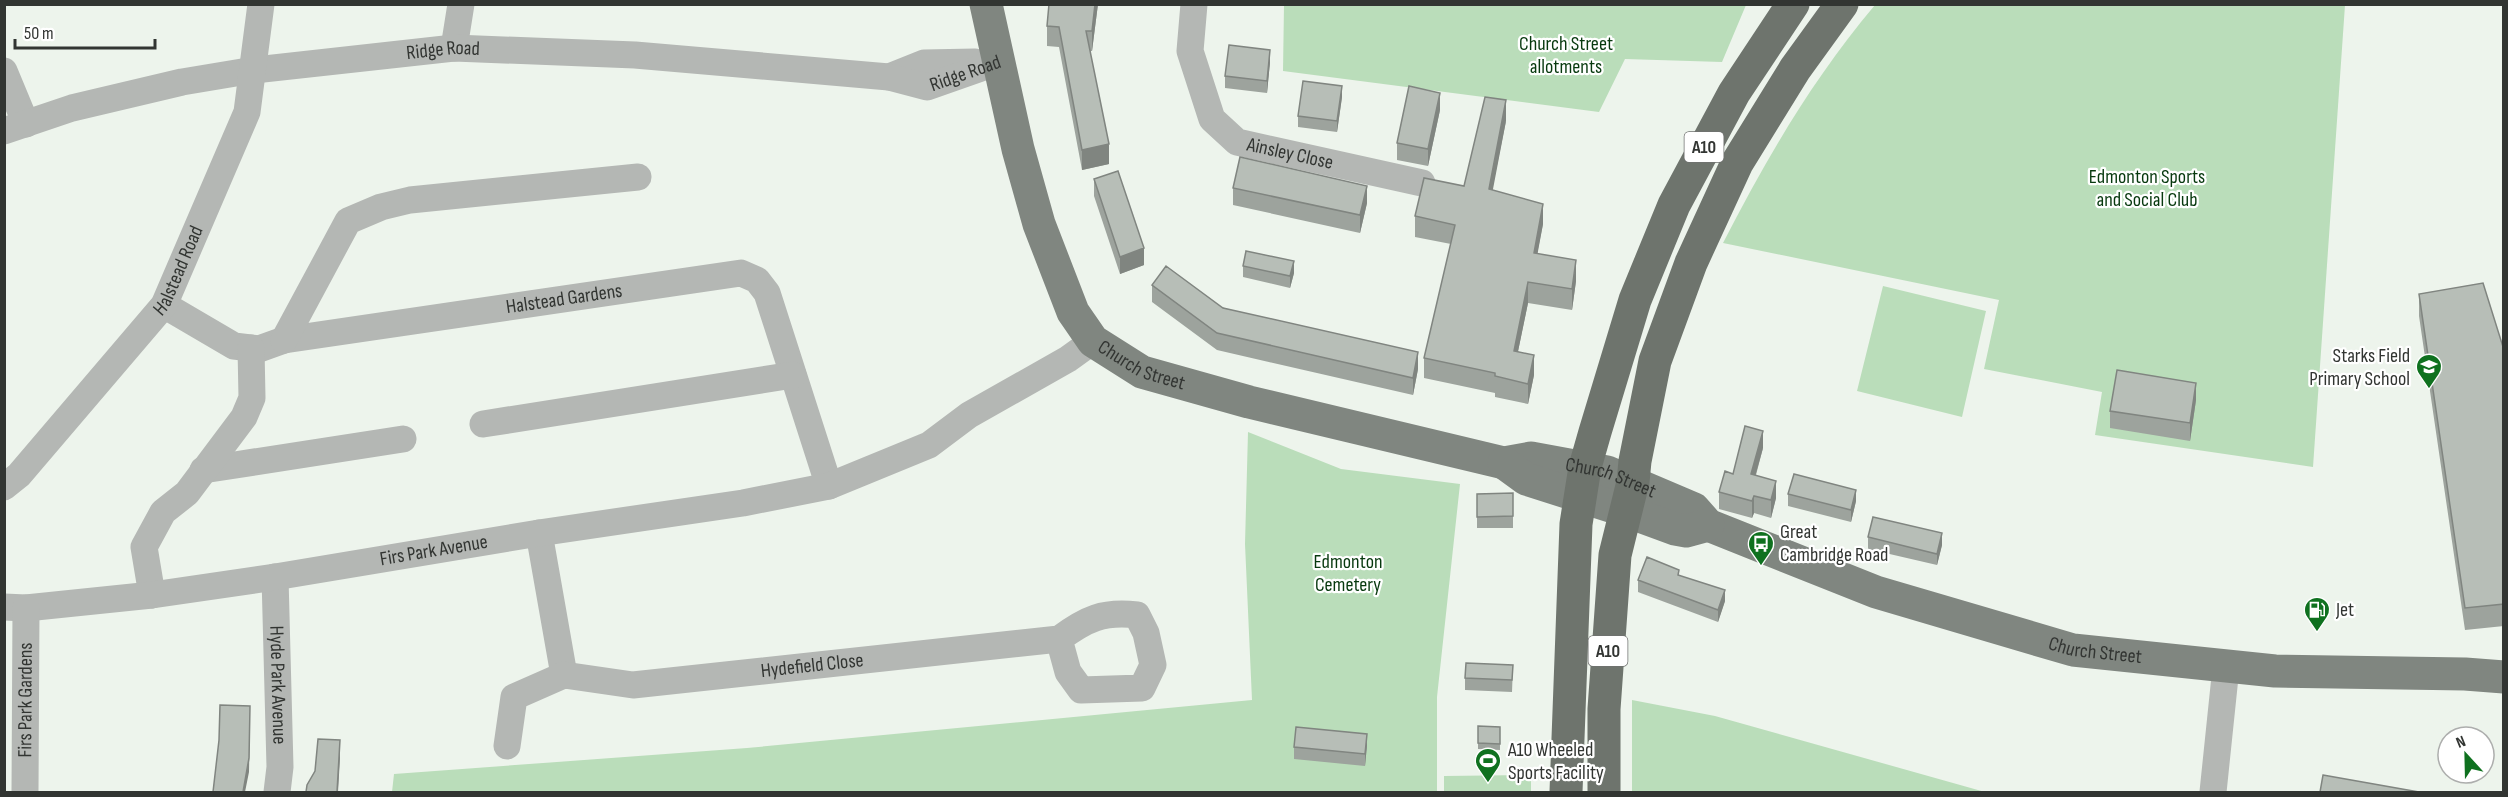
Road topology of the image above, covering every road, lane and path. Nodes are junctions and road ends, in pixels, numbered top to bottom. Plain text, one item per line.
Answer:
1 (261, 4) edge
2 (461, 4) edge
3 (986, 4) edge
4 (1194, 4) edge
5 (1793, 4) edge
6 (1842, 4) edge
7 (454, 48) junction
8 (1001, 62) junction
9 (254, 70) junction
10 (4, 71) edge
11 (15, 128) edge
12 (638, 177) dead end
13 (1422, 183) edge
14 (164, 305) junction
15 (284, 340) junction
16 (1093, 341) junction
17 (251, 348) junction
18 (792, 375) junction
19 (483, 423) dead end
20 (403, 439) dead end
21 (203, 470) junction
22 (829, 486) junction
23 (4, 487) edge
24 (1606, 489) junction
25 (539, 533) junction
26 (275, 577) junction
27 (152, 595) junction
28 (15, 607) edge
29 (1059, 639) dead end
30 (2226, 667) junction
31 (564, 675) junction
32 (2504, 677) edge
33 (507, 746) dead end
34 (25, 792) edge
35 (277, 792) edge
36 (1566, 792) edge
37 (1604, 792) edge
38 (2213, 792) edge

1 - 9 street, Halstead Road
2 - 7 street
3 - 8 main road, Church Street
4 - 13 street, Ainsley Close
5 - 24 highway, A10
6 - 24 highway, A10
7 - 8 street, Ridge Road
7 - 9 street, Ridge Road
8 - 16 main road, Church Street
9 - 11 street, Ridge Road
9 - 14 street, Halstead Road
10 - 11 street
12 - 15 street
14 - 17 street, Halstead Gardens
14 - 23 street, Halstead Road
15 - 17 street, Halstead Gardens
15 - 18 street, Halstead Gardens
16 - 22 street, Firs Park Avenue
16 - 24 main road, Church Street
17 - 21 street
18 - 19 street
18 - 22 street, Halstead Gardens
20 - 21 street
21 - 27 street
22 - 25 street, Firs Park Avenue
24 - 30 main road, Church Street
24 - 36 highway, A10
24 - 37 highway, A10
25 - 26 street, Firs Park Avenue
25 - 31 street
26 - 27 street, Firs Park Avenue
26 - 35 street, Hyde Park Avenue
27 - 28 street, Firs Park Avenue
28 - 34 street, Firs Park Gardens
29 - 31 street, Hydefield Close
30 - 32 main road, Church Street
30 - 38 street
31 - 33 street

